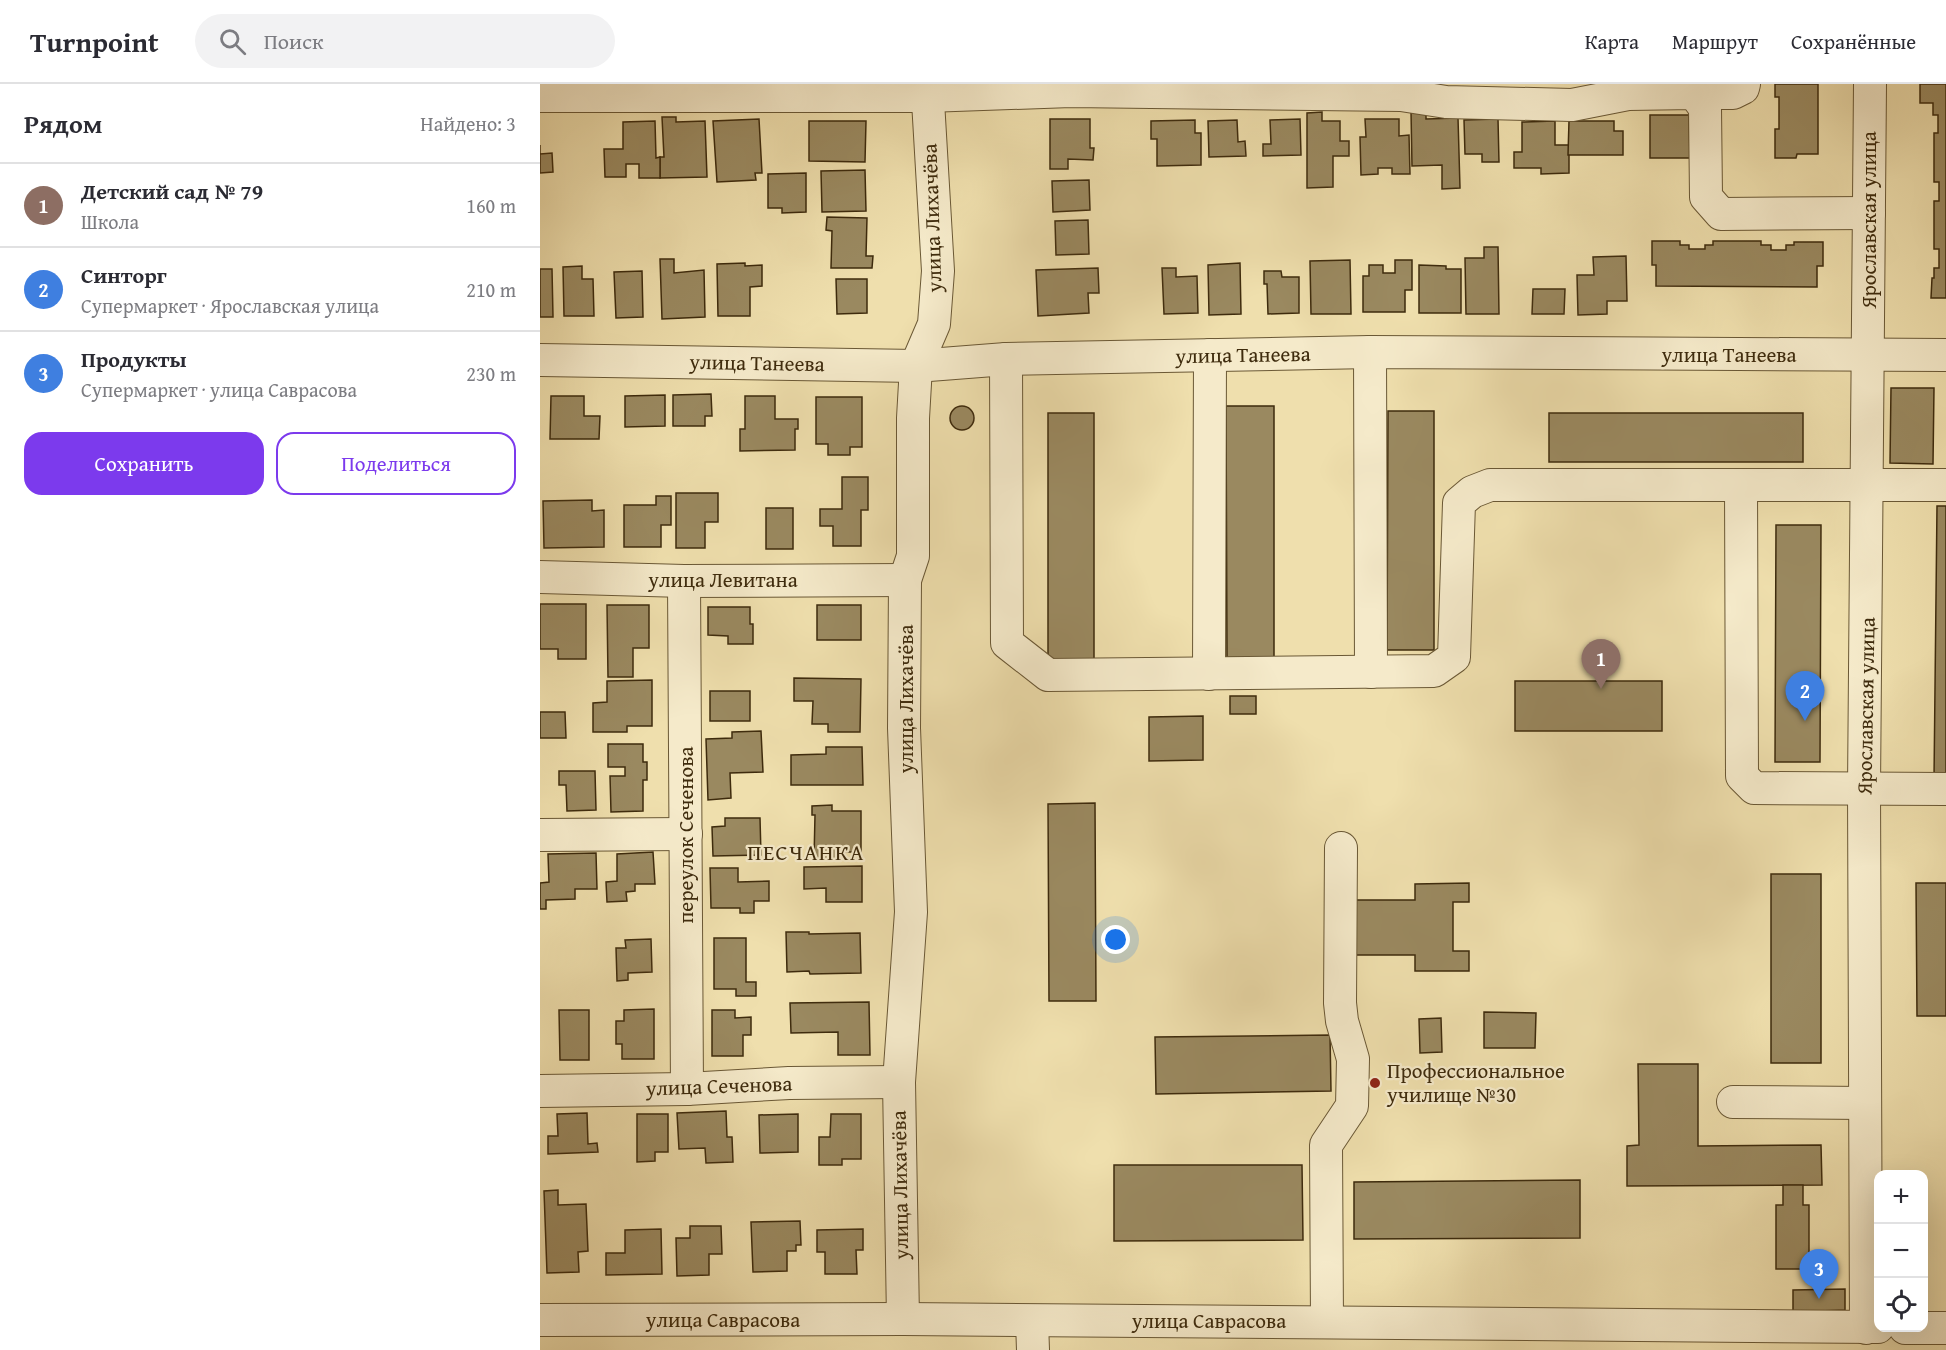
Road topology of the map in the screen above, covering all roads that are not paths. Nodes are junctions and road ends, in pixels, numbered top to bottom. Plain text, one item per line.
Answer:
1 (1744, 84) edge
2 (1870, 84) edge
3 (860, 90) edge
4 (927, 90) edge
5 (1694, 93) junction
6 (540, 96) edge
7 (1869, 213) junction
8 (1370, 352) junction
9 (1210, 355) junction
10 (1869, 356) junction
11 (1946, 356) edge
12 (1006, 359) junction
13 (540, 360) edge
14 (916, 366) junction
15 (1741, 485) junction
16 (1868, 485) junction
17 (1946, 485) edge
18 (540, 577) edge
19 (684, 580) junction
20 (905, 580) junction
21 (1371, 672) junction
22 (1209, 674) junction
23 (1864, 789) junction
24 (1946, 789) edge
25 (686, 834) junction
26 (540, 835) edge
27 (1341, 848) dead end
28 (898, 1082) junction
29 (687, 1089) junction
30 (540, 1090) edge
31 (1733, 1102) dead end
32 (1865, 1103) junction
33 (903, 1319) junction
34 (540, 1320) edge
35 (1327, 1322) junction
36 (1928, 1328) edge
37 (1946, 1328) edge
38 (1879, 1333) edge
39 (1032, 1335) edge

1 - 5 street
2 - 7 street, Ярославская улица
3 - 4 street
3 - 6 street
4 - 5 street
4 - 14 street, улица Лихачёва
5 - 7 street
7 - 10 street, Ярославская улица
8 - 9 street, улица Танеева
8 - 10 street, улица Танеева
8 - 21 street
9 - 12 street, улица Танеева
9 - 22 street
10 - 11 street, улица Танеева
10 - 16 street, Ярославская улица
12 - 14 street, улица Танеева
12 - 22 street
13 - 14 street, улица Танеева
14 - 20 street, улица Лихачёва
15 - 16 street
15 - 21 street
15 - 23 street
16 - 17 street
16 - 23 street, Ярославская улица
18 - 19 street, улица Левитана
19 - 20 street, улица Левитана
19 - 25 street, переулок Сеченова
20 - 28 street, улица Лихачёва
21 - 22 street
23 - 24 street
23 - 32 street, Ярославская улица
25 - 26 street
25 - 29 street, переулок Сеченова
27 - 35 street
28 - 29 street, улица Сеченова
28 - 33 street, улица Лихачёва
29 - 30 street, улица Сеченова
31 - 32 street
32 - 38 street, Ярославская улица
33 - 34 street, улица Саврасова
33 - 39 street, улица Саврасова
35 - 38 street, улица Саврасова
35 - 39 street, улица Саврасова
36 - 37 street

